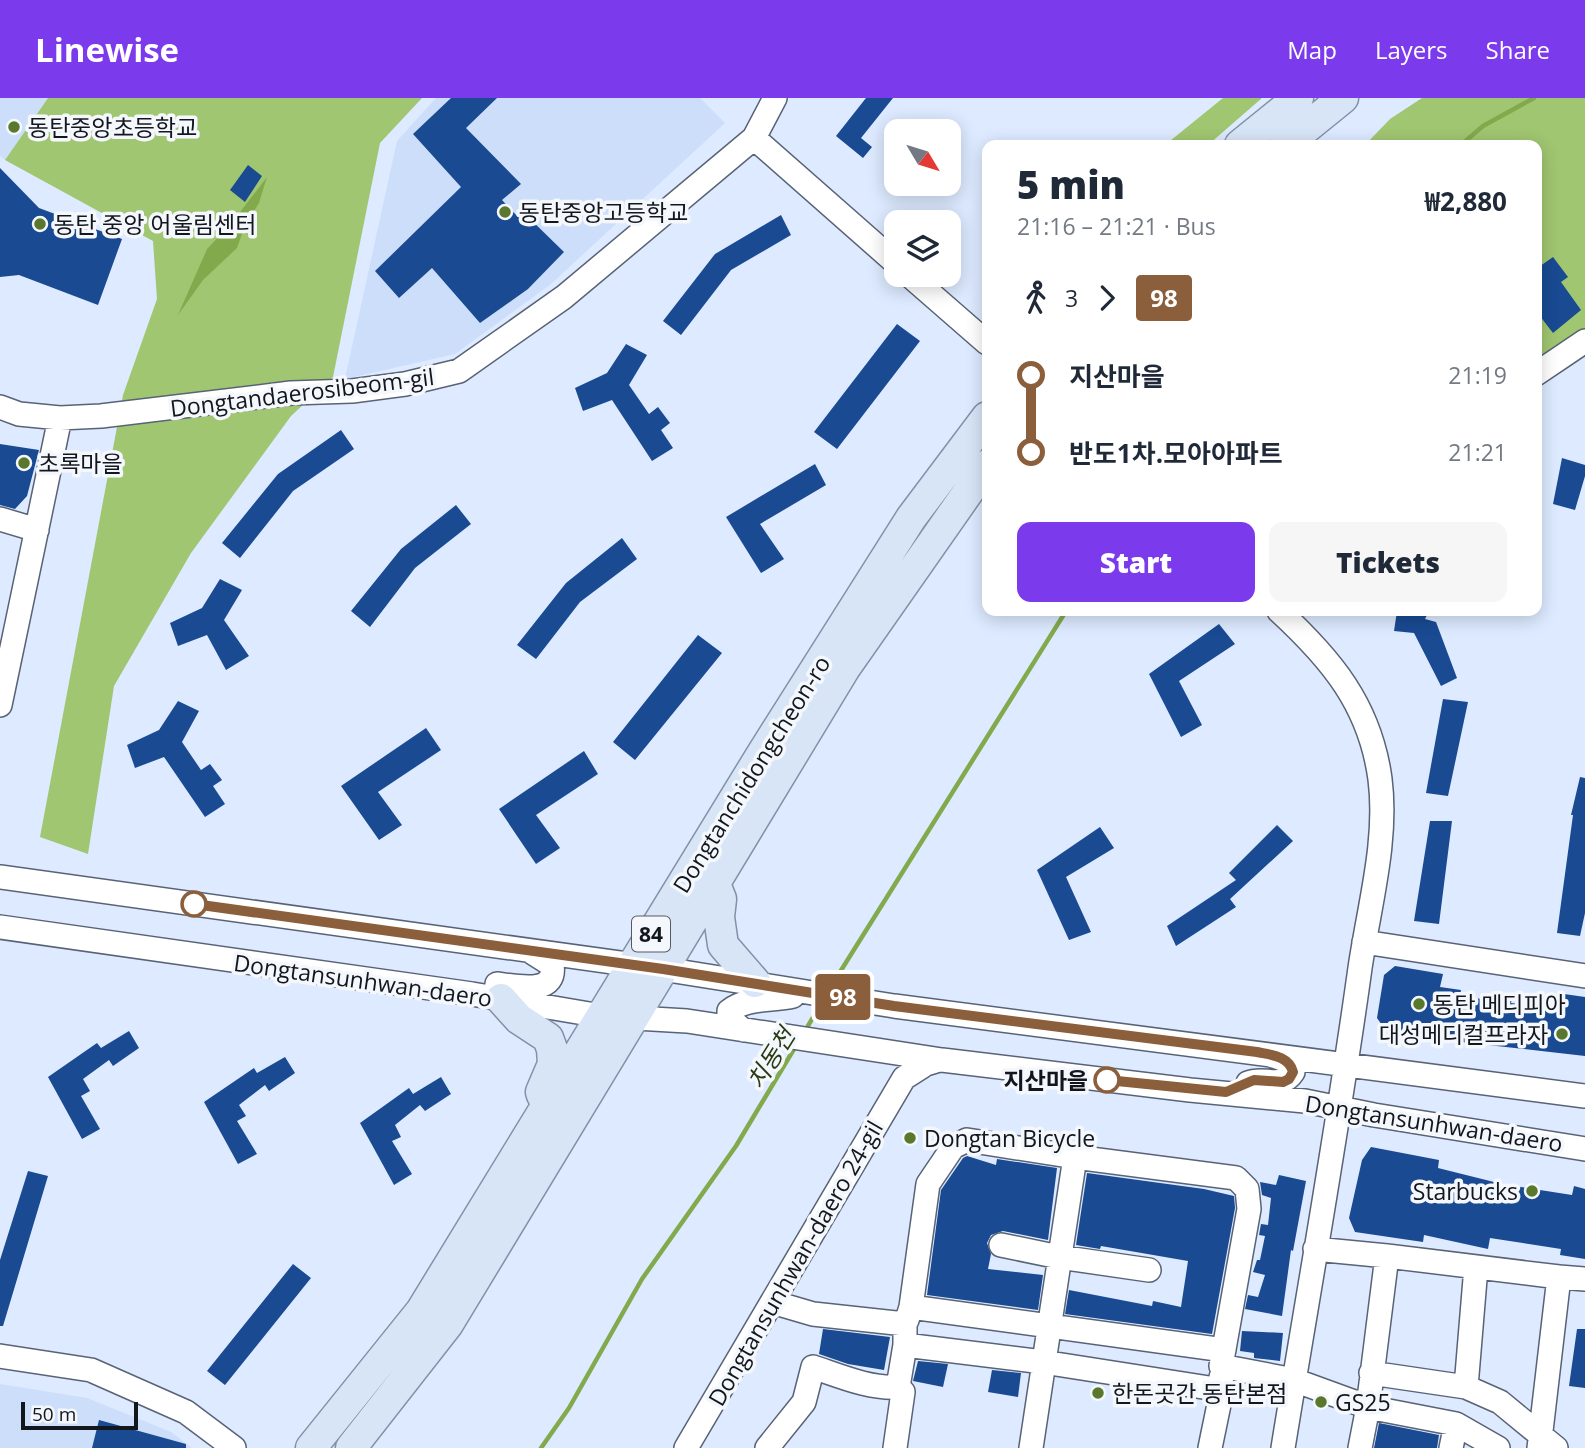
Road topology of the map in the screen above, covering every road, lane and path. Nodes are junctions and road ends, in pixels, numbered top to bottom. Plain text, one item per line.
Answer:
1 (775, 98) edge
2 (1298, 98) edge
3 (1343, 98) edge
4 (754, 138) junction
5 (1246, 140) edge
6 (1291, 140) edge
7 (884, 252) edge
8 (923, 287) edge
9 (982, 339) edge
10 (1585, 341) edge
11 (1542, 369) edge
12 (0, 407) edge
13 (60, 418) junction
14 (982, 424) edge
15 (982, 472) edge
16 (0, 519) edge
17 (37, 530) junction
18 (1286, 616) edge
19 (0, 705) edge
20 (0, 877) edge
21 (715, 884) junction
22 (0, 927) edge
23 (1364, 943) junction
24 (531, 952) junction
25 (632, 966) junction
26 (663, 969) junction
27 (1585, 976) edge
28 (755, 982) junction
29 (810, 992) junction
30 (486, 996) junction
31 (601, 1016) junction
32 (633, 1018) junction
33 (735, 1029) junction
34 (873, 1050) junction
35 (1257, 1052) junction
36 (942, 1060) junction
37 (1346, 1065) junction
38 (904, 1078) junction
39 (1226, 1092) junction
40 (1585, 1096) edge
41 (1339, 1107) junction
42 (545, 1108) junction
43 (1585, 1149) edge
44 (1075, 1157) junction
45 (1001, 1245) dead end
46 (1315, 1249) junction
47 (1387, 1256) junction
48 (1059, 1257) junction
49 (1476, 1267) junction
50 (1149, 1270) dead end
51 (1559, 1277) junction
52 (1585, 1279) edge
53 (772, 1303) junction
54 (907, 1326) junction
55 (1048, 1326) junction
56 (0, 1356) edge
57 (1223, 1358) junction
58 (1043, 1362) junction
59 (1371, 1373) junction
60 (1294, 1380) junction
61 (893, 1387) junction
62 (1466, 1387) junction
63 (1222, 1390) junction
64 (1368, 1407) junction
65 (1456, 1424) junction
66 (1545, 1444) edge
67 (234, 1448) edge
68 (311, 1448) edge
69 (351, 1448) edge
70 (686, 1448) edge
71 (767, 1448) edge
72 (884, 1448) edge
73 (895, 1448) edge
74 (1031, 1448) edge
75 (1210, 1448) edge
76 (1283, 1448) edge
77 (1360, 1448) edge
78 (1451, 1448) edge
79 (1498, 1448) edge

1 - 4 street, Dongtandaerosibeom-gil
2 - 5 main road
3 - 6 main road
4 - 7 street
4 - 13 street, Dongtandaerosibeom-gil
8 - 9 street
10 - 11 street
12 - 13 street, Dongtandaerosibeom-gil
13 - 17 street
14 - 25 main road, Dongtanchidongcheon-ro / 84
15 - 21 main road, Dongtanchidongcheon-ro / 84
16 - 17 street
17 - 19 street
18 - 23 street
20 - 24 street
21 - 26 main road, Dongtanchidongcheon-ro / 84
21 - 28 main road
22 - 30 street, Dongtansunhwan-daero
23 - 27 street
23 - 37 street
24 - 25 street
24 - 30 street
25 - 26 street
25 - 31 main road, Dongtanchidongcheon-ro / 84
26 - 28 street
26 - 32 main road, Dongtanchidongcheon-ro / 84
28 - 29 street, Dongtansunhwan-daero
29 - 33 street
29 - 35 street, Dongtansunhwan-daero
30 - 31 street, Dongtansunhwan-daero
30 - 42 main road
31 - 32 street, Dongtansunhwan-daero
31 - 42 main road, Dongtanchidongcheon-ro / 84
32 - 33 street, Dongtansunhwan-daero
32 - 69 main road, Dongtanchidongcheon-ro / 84
33 - 34 street, Dongtansunhwan-daero
34 - 36 street, Dongtansunhwan-daero
34 - 38 street
35 - 37 street, Dongtansunhwan-daero
35 - 39 street
36 - 38 street
36 - 39 street, Dongtansunhwan-daero
37 - 40 street, Dongtansunhwan-daero
37 - 41 street
38 - 53 street, Dongtansunhwan-daero 24-gil
39 - 41 street, Dongtansunhwan-daero
41 - 43 street, Dongtansunhwan-daero
41 - 46 street
42 - 68 main road, Dongtanchidongcheon-ro / 84
44 - 48 street
44 - 54 street
44 - 57 street
45 - 48 street
46 - 47 street
46 - 60 street
47 - 49 street
47 - 59 street
48 - 50 street
48 - 55 street
49 - 51 street
49 - 62 street
51 - 52 street
51 - 66 street
53 - 54 street
53 - 70 street, Dongtansunhwan-daero 24-gil
54 - 55 street
54 - 58 street
54 - 61 street
55 - 57 street
55 - 58 street
56 - 67 street
57 - 60 street
57 - 63 street
58 - 63 street
58 - 74 street
59 - 62 street
59 - 64 street
60 - 64 street
60 - 76 street
61 - 71 street
61 - 72 street
61 - 73 street
62 - 66 street
63 - 75 street
64 - 65 street
64 - 77 street
65 - 78 street
65 - 79 street

